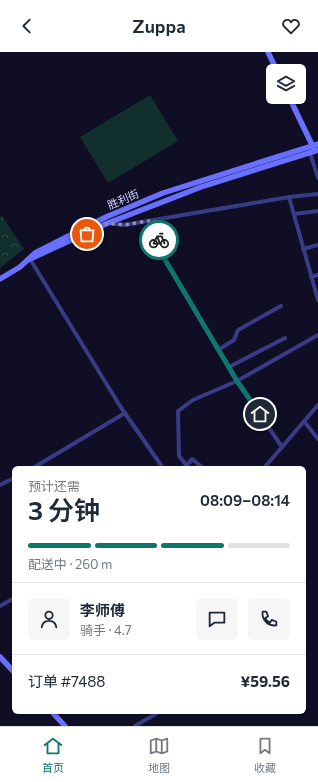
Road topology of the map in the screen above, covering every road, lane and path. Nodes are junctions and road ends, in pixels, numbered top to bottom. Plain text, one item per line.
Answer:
1 (268, 52) edge
2 (274, 64) edge
3 (293, 104) edge
4 (315, 149) edge
5 (318, 178) edge
6 (318, 194) edge
7 (289, 197) junction
8 (318, 211) edge
9 (294, 214) junction
10 (154, 220) junction
11 (108, 223) junction
12 (318, 245) edge
13 (303, 249) junction
14 (30, 259) junction
15 (318, 275) edge
16 (311, 276) junction
17 (0, 279) edge
18 (318, 300) edge
19 (281, 306) dead end
20 (318, 335) edge
21 (285, 338) dead end
22 (218, 350) junction
23 (229, 367) junction
24 (237, 381) junction
25 (318, 405) edge
26 (125, 413) junction
27 (304, 421) junction
28 (318, 439) edge
29 (282, 447) junction
30 (35, 466) edge
31 (161, 466) edge
32 (185, 466) edge
33 (187, 466) edge
34 (201, 466) edge
35 (266, 466) edge
36 (12, 479) edge
37 (0, 485) edge
38 (12, 599) edge
39 (0, 606) edge
40 (0, 657) edge
41 (12, 670) edge
42 (54, 714) edge
43 (156, 714) edge
44 (66, 726) edge
45 (135, 726) edge

1 - 2 street
3 - 4 street
4 - 5 street
4 - 11 street, 胜利街
4 - 14 street, 胜利街
6 - 7 street
7 - 9 street
7 - 10 street
8 - 9 street
9 - 13 street
10 - 11 street
10 - 22 street
11 - 14 street, 胜利街
12 - 13 street
13 - 16 street
14 - 17 street
14 - 26 street
15 - 16 street
16 - 18 street
19 - 22 street
20 - 24 street
21 - 23 street
22 - 23 street
23 - 24 street
24 - 29 street
24 - 32 street
25 - 27 street
26 - 30 street
26 - 31 street
27 - 28 street
27 - 29 street
29 - 35 street
33 - 34 street
36 - 37 street
38 - 39 street
40 - 41 street
42 - 44 street
43 - 45 street

